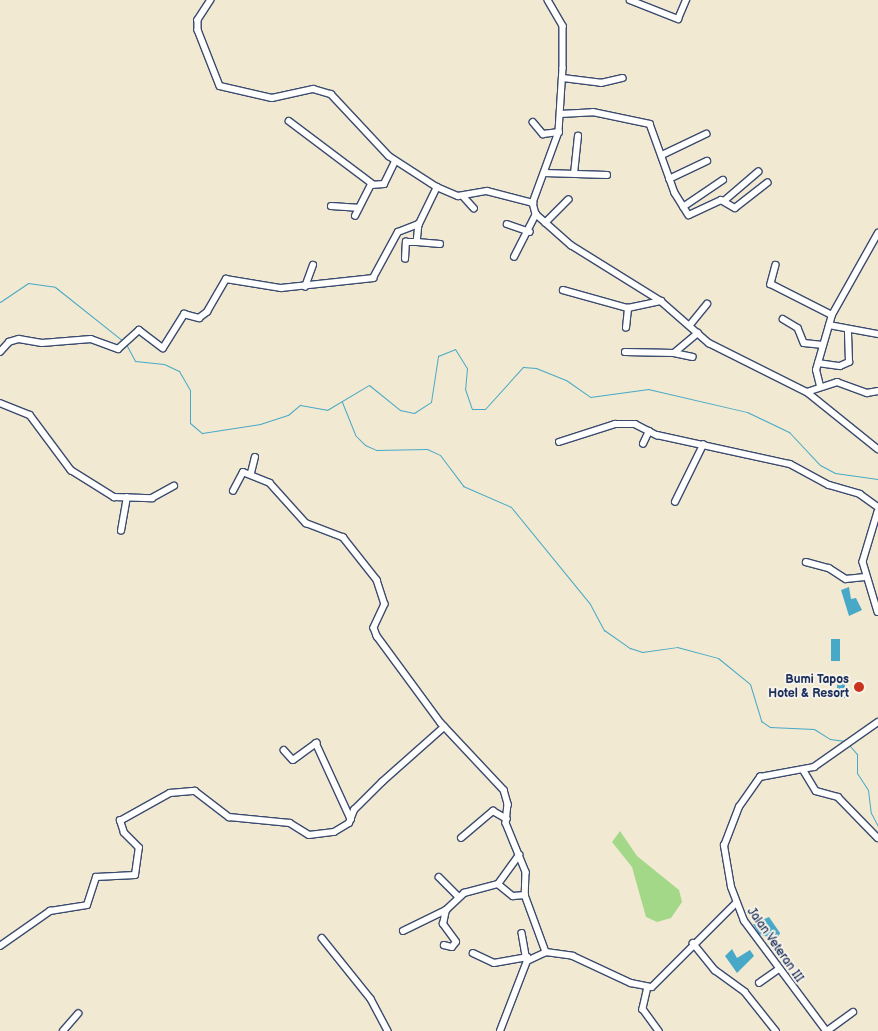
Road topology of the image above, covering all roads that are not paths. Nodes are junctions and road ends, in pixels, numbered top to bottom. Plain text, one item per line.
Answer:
1 (211, 0) edge
2 (548, 0) edge
3 (630, 0) edge
4 (686, 0) edge
5 (563, 78) junction
6 (622, 78) dead end
7 (560, 114) junction
8 (289, 121) dead end
9 (533, 122) dead end
10 (559, 132) junction
11 (706, 134) dead end
12 (578, 136) dead end
13 (662, 155) junction
14 (395, 161) junction
15 (707, 161) dead end
16 (758, 172) dead end
17 (545, 173) junction
18 (574, 174) junction
19 (607, 175) dead end
20 (670, 179) junction
21 (723, 180) dead end
22 (767, 183) dead end
23 (373, 184) junction
24 (437, 186) junction
25 (464, 197) junction
26 (568, 200) dead end
27 (724, 201) junction
28 (533, 203) junction
29 (332, 206) dead end
30 (683, 207) junction
31 (357, 208) junction
32 (474, 208) dead end
33 (536, 214) junction
34 (355, 216) dead end
35 (545, 223) junction
36 (419, 224) junction
37 (507, 224) dead end
38 (530, 232) junction
39 (878, 233) edge
40 (417, 242) junction
41 (440, 244) dead end
42 (514, 258) dead end
43 (405, 260) dead end
44 (313, 265) dead end
45 (776, 266) dead end
46 (305, 287) junction
47 (563, 290) dead end
48 (660, 301) junction
49 (707, 304) dead end
50 (628, 308) junction
51 (832, 315) junction
52 (783, 318) dead end
53 (690, 325) junction
54 (829, 325) junction
55 (626, 328) dead end
56 (848, 331) junction
57 (698, 333) junction
58 (878, 334) edge
59 (822, 346) junction
60 (0, 352) edge
61 (625, 352) dead end
62 (674, 353) junction
63 (692, 358) dead end
64 (818, 363) junction
65 (820, 386) junction
66 (878, 391) edge
67 (807, 392) junction
68 (0, 403) edge
69 (649, 431) junction
70 (559, 442) dead end
71 (643, 444) dead end
72 (703, 445) junction
73 (878, 449) edge
74 (255, 457) dead end
75 (251, 473) junction
76 (174, 486) dead end
77 (233, 491) dead end
78 (128, 498) junction
79 (676, 502) dead end
80 (878, 507) edge
81 (878, 512) edge
82 (121, 531) dead end
83 (806, 562) dead end
84 (865, 577) junction
85 (875, 594) edge
86 (878, 612) edge
87 (878, 722) edge
88 (444, 727) junction
89 (284, 750) dead end
90 (804, 770) junction
91 (351, 819) junction
92 (507, 819) junction
93 (461, 838) dead end
94 (878, 838) edge
95 (519, 855) junction
96 (439, 877) dead end
97 (498, 884) junction
98 (525, 895) junction
99 (458, 896) junction
100 (735, 904) junction
101 (446, 910) junction
102 (403, 931) dead end
103 (522, 932) dead end
104 (322, 938) dead end
105 (693, 943) junction
106 (444, 945) dead end
107 (0, 946) edge
108 (546, 952) junction
109 (473, 953) dead end
110 (527, 959) junction
111 (779, 969) junction
112 (759, 983) dead end
113 (648, 986) junction
114 (853, 1012) dead end
115 (78, 1014) dead end
116 (63, 1031) edge
117 (388, 1031) edge
118 (500, 1031) edge
119 (659, 1031) edge
120 (776, 1031) edge
121 (826, 1031) edge

1 - 14 street
2 - 5 street
3 - 4 street
5 - 6 street
5 - 7 street
7 - 10 street
7 - 13 street
8 - 23 street
9 - 10 street
10 - 17 street
11 - 13 street
12 - 18 street
13 - 20 street
14 - 23 street
14 - 24 street
15 - 20 street
16 - 27 street
17 - 18 street
17 - 28 street
18 - 19 street
20 - 30 street
21 - 30 street
22 - 27 street
23 - 31 street
24 - 25 street
24 - 36 street
25 - 28 street
25 - 32 street
26 - 35 street
27 - 30 street
28 - 33 street
29 - 31 street
31 - 34 street
33 - 35 street
33 - 38 street
35 - 48 street
36 - 40 street
36 - 46 street
37 - 38 street
38 - 42 street
39 - 51 street
40 - 41 street
40 - 43 street
44 - 46 street
45 - 51 street
46 - 60 street
47 - 50 street
48 - 50 street
48 - 53 street
49 - 53 street
50 - 55 street
51 - 54 street
52 - 59 street
53 - 57 street
54 - 56 street
54 - 59 street
56 - 58 street
56 - 64 street
57 - 62 street
57 - 67 street
59 - 64 street
61 - 62 street
62 - 63 street
64 - 65 street
65 - 66 street
65 - 67 street
67 - 73 street
68 - 78 street
69 - 70 street
69 - 71 street
69 - 72 street
72 - 79 street
72 - 80 street
74 - 75 street
75 - 77 street
75 - 88 street
76 - 78 street
78 - 82 street
81 - 84 street
83 - 84 street
84 - 85 street
85 - 86 street
87 - 90 street, Jalan Veteran III
88 - 91 street
88 - 92 street
89 - 91 street
90 - 94 street
90 - 100 street, Jalan Veteran III
91 - 107 street
92 - 93 street
92 - 95 street
95 - 97 street
95 - 98 street
96 - 99 street
97 - 98 street
97 - 99 street
98 - 108 street
99 - 101 street
100 - 105 street
100 - 111 street, Jalan Veteran III
101 - 102 street
101 - 106 street
103 - 110 street
104 - 117 street
105 - 113 street
105 - 120 street
108 - 110 street
108 - 113 street
109 - 110 street
110 - 118 street
111 - 112 street
111 - 121 street, Jalan Veteran III
113 - 119 street
114 - 121 street
115 - 116 street

